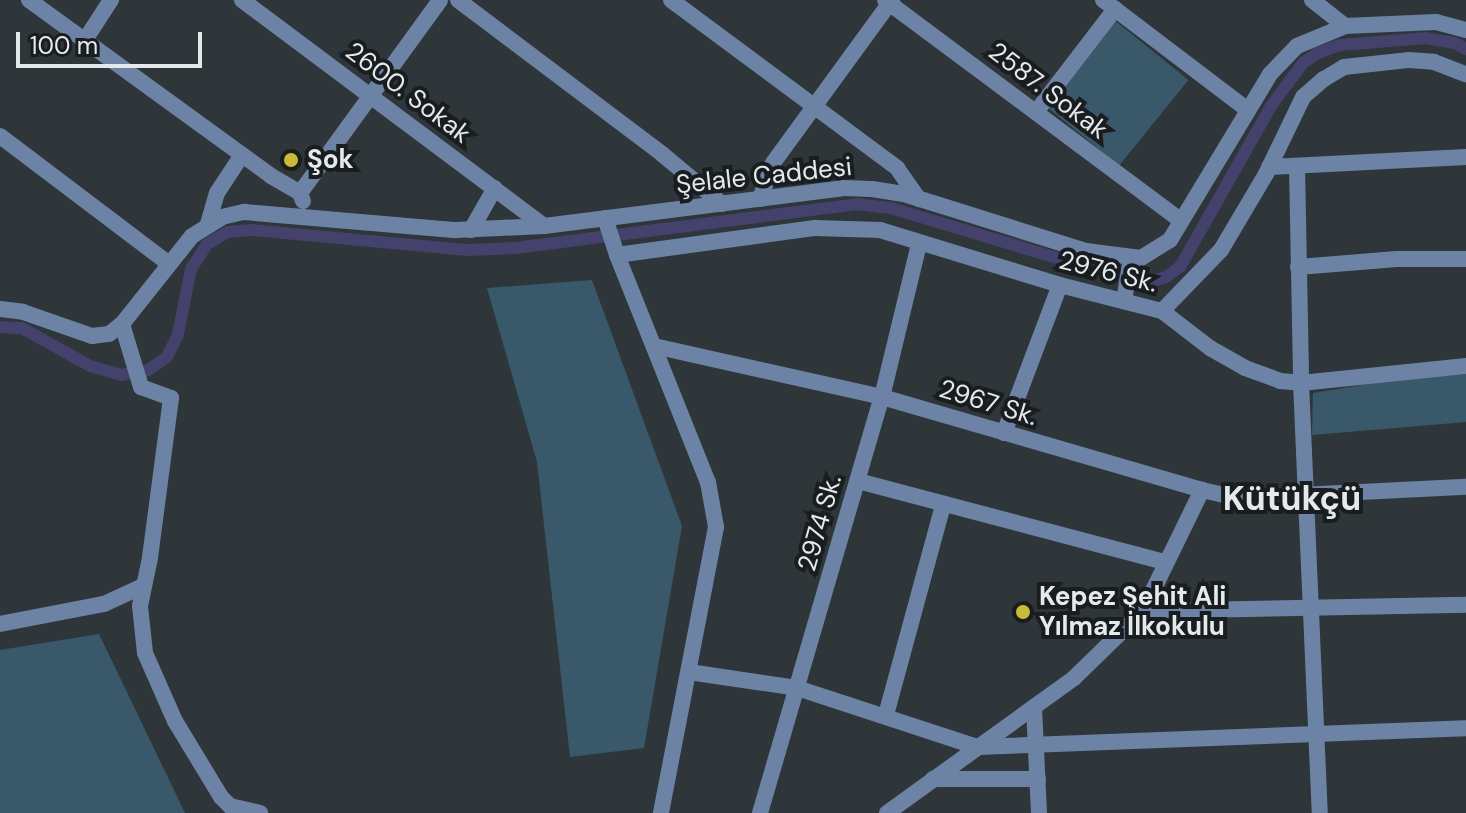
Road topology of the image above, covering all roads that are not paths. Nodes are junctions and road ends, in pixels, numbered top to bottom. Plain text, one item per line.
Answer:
1 (29, 0) edge
2 (111, 0) edge
3 (242, 0) edge
4 (440, 0) edge
5 (458, 0) edge
6 (671, 0) edge
7 (1312, 0) edge
8 (889, 1) edge
9 (1109, 4) edge
10 (1345, 26) junction
11 (1466, 30) edge
12 (85, 40) junction
13 (1466, 74) edge
14 (372, 96) junction
15 (813, 105) junction
16 (1248, 110) junction
17 (1036, 112) junction
18 (0, 136) edge
19 (242, 155) junction
20 (1466, 157) edge
21 (1297, 166) junction
22 (1269, 167) junction
23 (495, 188) junction
24 (300, 193) junction
25 (760, 199) junction
26 (919, 199) junction
27 (722, 204) junction
28 (310, 217) junction
29 (605, 218) junction
30 (1181, 221) junction
31 (208, 224) junction
32 (544, 226) junction
33 (471, 230) junction
34 (919, 244) junction
35 (617, 255) junction
36 (1466, 259) edge
37 (169, 264) junction
38 (1130, 266) junction
39 (1298, 267) junction
40 (1060, 285) junction
41 (1125, 297) junction
42 (0, 309) edge
43 (1162, 311) junction
44 (122, 324) junction
45 (654, 346) junction
46 (1466, 366) edge
47 (1301, 383) junction
48 (882, 397) junction
49 (1004, 433) junction
50 (858, 481) junction
51 (1466, 487) edge
52 (1202, 490) junction
53 (1307, 492) junction
54 (943, 505) junction
55 (1164, 562) junction
56 (143, 586) junction
57 (1466, 605) edge
58 (1312, 609) junction
59 (1143, 611) junction
60 (0, 624) edge
61 (689, 672) junction
62 (797, 688) junction
63 (1034, 707) junction
64 (886, 715) junction
65 (1466, 728) edge
66 (1319, 734) junction
67 (1037, 745) junction
68 (978, 747) junction
69 (933, 779) junction
70 (1038, 779) junction
71 (260, 813) edge
72 (661, 813) edge
73 (760, 813) edge
74 (887, 813) edge
75 (1039, 813) edge
76 (1320, 813) edge

1 - 12 street
2 - 12 street
3 - 14 street, 2600. Sokak
4 - 14 street
5 - 27 street
6 - 15 street
7 - 10 street
8 - 15 street
8 - 17 street, 2587. Sokak
9 - 16 street
9 - 17 street
10 - 11 street
10 - 16 street
12 - 19 street
13 - 22 street, 2976 Sk.
14 - 23 street, 2600. Sokak
14 - 24 street
15 - 25 street
15 - 26 street
16 - 30 street
17 - 30 street, 2587. Sokak
18 - 37 street
19 - 24 street
19 - 31 street
20 - 21 street
21 - 22 street
21 - 39 street
22 - 43 street, 2976 Sk.
23 - 32 street, 2600. Sokak
23 - 33 street
24 - 28 street
25 - 26 street, Şelale Caddesi
25 - 27 street, Şelale Caddesi
26 - 38 street, Şelale Caddesi
27 - 29 street, Şelale Caddesi
28 - 31 street, Şelale Caddesi
28 - 33 street, Şelale Caddesi
29 - 32 street, Şelale Caddesi
29 - 35 street
30 - 38 street
31 - 37 street, Şelale Caddesi
32 - 33 street, Şelale Caddesi
34 - 35 street, 2976 Sk.
34 - 40 street, 2976 Sk.
34 - 48 street, 2974 Sk.
35 - 45 street
36 - 39 street
37 - 44 street, Şelale Caddesi
38 - 41 street
39 - 47 street
40 - 41 street, 2976 Sk.
40 - 49 street
41 - 43 street, 2976 Sk.
42 - 44 street
43 - 47 street
44 - 56 street
45 - 48 street, 2967 Sk.
45 - 61 street
46 - 47 street
47 - 53 street
48 - 49 street, 2967 Sk.
48 - 50 street, 2974 Sk.
49 - 52 street, 2967 Sk.
50 - 54 street
50 - 62 street, 2974 Sk.
51 - 53 street, 2967 Sk.
52 - 53 street, 2967 Sk.
52 - 55 street
53 - 58 street
54 - 55 street
54 - 64 street
55 - 59 street
56 - 60 street
56 - 71 street
57 - 58 street
58 - 59 street
58 - 66 street
59 - 63 street
61 - 62 street
61 - 72 street
62 - 64 street
62 - 73 street, 2974 Sk.
63 - 67 street
63 - 68 street
64 - 68 street
65 - 66 street
66 - 67 street
66 - 76 street
67 - 68 street
67 - 70 street
68 - 69 street
69 - 70 street
69 - 74 street
70 - 75 street

